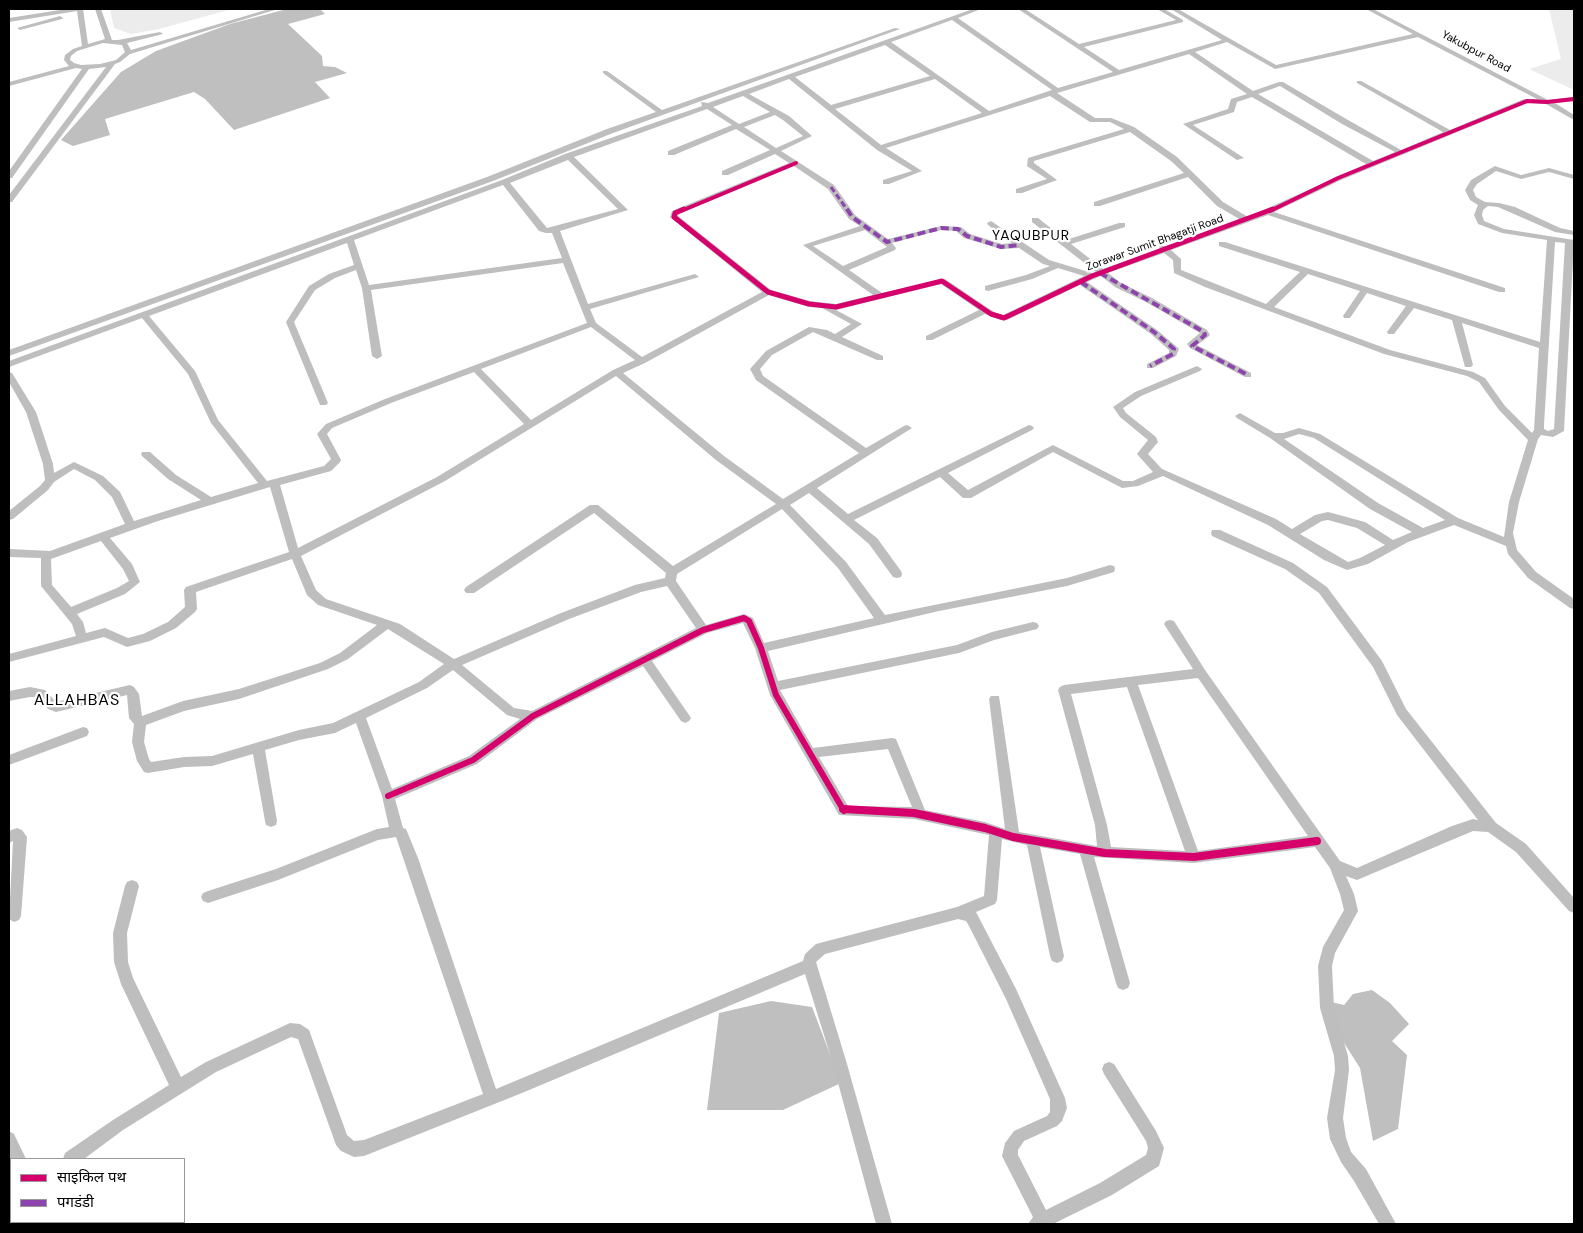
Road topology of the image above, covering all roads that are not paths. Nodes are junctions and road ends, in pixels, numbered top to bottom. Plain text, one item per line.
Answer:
1 (48, 9) edge
2 (98, 9) edge
3 (253, 9) edge
4 (275, 9) edge
5 (957, 9) edge
6 (978, 9) edge
7 (1021, 9) edge
8 (1160, 9) edge
9 (1174, 9) edge
10 (1369, 9) edge
11 (79, 10) edge
12 (9, 15) edge
13 (953, 18) junction
14 (9, 20) edge
15 (1181, 21) junction
16 (188, 26) dead end
17 (20, 28) dead end
18 (171, 31) dead end
19 (1419, 35) junction
20 (1228, 40) junction
21 (109, 41) junction
22 (120, 42) junction
23 (886, 42) junction
24 (1220, 44) junction
25 (85, 45) junction
26 (1079, 46) junction
27 (1192, 52) junction
28 (128, 53) junction
29 (67, 60) junction
30 (112, 63) junction
31 (76, 66) junction
32 (87, 67) junction
33 (605, 72) dead end
34 (1119, 74) junction
35 (789, 76) junction
36 (935, 77) junction
37 (1359, 82) dead end
38 (9, 83) edge
39 (1054, 92) junction
40 (743, 93) junction
41 (1251, 93) junction
42 (1574, 99) edge
43 (698, 100) junction
44 (1547, 102) junction
45 (707, 106) junction
46 (830, 108) junction
47 (776, 112) junction
48 (662, 113) junction
49 (989, 114) junction
50 (1574, 118) edge
51 (737, 127) junction
52 (1131, 129) junction
53 (1448, 132) junction
54 (880, 148) junction
55 (776, 151) junction
56 (1400, 152) junction
57 (671, 153) dead end
58 (568, 156) junction
59 (1240, 158) dead end
60 (796, 163) junction
61 (1372, 164) junction
62 (725, 173) dead end
63 (1189, 174) junction
64 (9, 176) edge
65 (1574, 177) edge
66 (497, 182) junction
67 (886, 182) dead end
68 (1019, 191) dead end
69 (9, 200) edge
70 (1097, 204) dead end
71 (1484, 205) junction
72 (1267, 212) junction
73 (1035, 220) dead end
74 (1247, 220) junction
75 (991, 223) dead end
76 (1122, 224) dead end
77 (866, 227) junction
78 (555, 230) junction
79 (1551, 238) junction
80 (350, 239) junction
81 (1573, 239) edge
82 (887, 242) junction
83 (1066, 243) junction
84 (1222, 244) dead end
85 (1020, 245) junction
86 (1164, 248) junction
87 (566, 260) junction
88 (358, 266) junction
89 (1057, 266) junction
90 (842, 270) junction
91 (1306, 271) junction
92 (1096, 274) junction
93 (695, 277) dead end
94 (1080, 282) junction
95 (366, 288) junction
96 (988, 288) dead end
97 (1365, 290) junction
98 (1502, 290) dead end
99 (768, 292) junction
100 (880, 296) junction
101 (1412, 304) junction
102 (820, 306) junction
103 (585, 308) junction
104 (1267, 308) junction
105 (985, 310) junction
106 (143, 314) junction
107 (1347, 316) dead end
108 (1456, 318) junction
109 (592, 324) junction
110 (1391, 332) dead end
111 (836, 338) junction
112 (929, 338) dead end
113 (1545, 347) junction
114 (9, 353) edge
115 (377, 356) dead end
116 (880, 358) dead end
117 (642, 361) junction
118 (9, 364) edge
119 (1468, 365) dead end
120 (1150, 366) dead end
121 (475, 368) junction
122 (1197, 369) dead end
123 (616, 372) junction
124 (9, 375) edge
125 (1248, 375) dead end
126 (323, 403) dead end
127 (1240, 416) dead end
128 (529, 424) junction
129 (907, 428) dead end
130 (1029, 428) dead end
131 (1536, 434) junction
132 (1273, 436) junction
133 (866, 453) junction
134 (146, 454) dead end
135 (1159, 472) junction
136 (942, 473) junction
137 (50, 480) junction
138 (269, 484) junction
139 (810, 488) junction
140 (210, 501) junction
141 (783, 504) junction
142 (9, 516) edge
143 (847, 519) junction
144 (1454, 521) junction
145 (131, 526) junction
146 (1421, 532) junction
147 (1216, 533) dead end
148 (1292, 534) junction
149 (103, 536) junction
150 (1511, 544) junction
151 (1393, 545) junction
152 (9, 553) edge
153 (295, 554) junction
154 (46, 556) junction
155 (1110, 569) dead end
156 (897, 574) dead end
157 (671, 577) junction
158 (470, 590) dead end
159 (1574, 605) edge
160 (70, 612) junction
161 (883, 621) junction
162 (386, 624) junction
163 (1170, 624) dead end
164 (1033, 626) dead end
165 (702, 630) junction
166 (82, 638) junction
167 (761, 648) junction
168 (9, 658) edge
169 (645, 660) junction
170 (453, 664) junction
171 (1201, 673) junction
172 (1131, 681) junction
173 (773, 687) junction
174 (9, 696) edge
175 (995, 699) dead end
176 (533, 716) junction
177 (360, 718) junction
178 (685, 718) dead end
179 (140, 722) junction
180 (83, 732) dead end
181 (258, 748) junction
182 (810, 753) junction
183 (9, 760) edge
184 (388, 796) junction
185 (921, 815) junction
186 (271, 821) dead end
187 (1491, 827) junction
188 (397, 831) junction
189 (996, 831) junction
190 (9, 837) edge
191 (1013, 837) junction
192 (1032, 840) junction
193 (1317, 841) junction
194 (1085, 850) junction
195 (1105, 853) junction
196 (1194, 857) junction
197 (1335, 865) junction
198 (132, 886) dead end
199 (208, 897) dead end
200 (1574, 907) edge
201 (958, 913) junction
202 (14, 916) dead end
203 (1057, 956) dead end
204 (809, 965) junction
205 (1123, 983) dead end
206 (1109, 1069) dead end
207 (178, 1088) junction
208 (492, 1098) junction
209 (9, 1138) edge
210 (18, 1158) edge
211 (72, 1158) edge
212 (1039, 1222) edge
213 (884, 1224) edge
214 (1388, 1224) edge

1 - 12 street
2 - 21 street
3 - 16 street
4 - 28 street
5 - 43 street
6 - 13 street
7 - 26 street
8 - 15 street
9 - 20 street
10 - 19 street, Yakubpur Road
11 - 14 street
11 - 17 street
11 - 25 street
13 - 23 street
13 - 39 street
15 - 24 street
15 - 26 street
18 - 22 street
19 - 20 street
19 - 44 street, Yakubpur Road
20 - 24 street
21 - 22 street
21 - 25 street
22 - 28 street
23 - 35 street
23 - 36 street
24 - 27 street
25 - 29 street
26 - 34 street
27 - 34 street
27 - 41 street
28 - 30 street
29 - 31 street
29 - 38 street
30 - 32 street
30 - 69 street
31 - 32 street
31 - 38 street
32 - 64 street
33 - 48 street
34 - 39 street
35 - 40 street
35 - 46 street
36 - 46 street
36 - 49 street
37 - 53 street
39 - 49 street
39 - 52 street
40 - 45 street
40 - 47 street
41 - 56 street
41 - 59 street
41 - 61 street
42 - 44 street
43 - 45 street
43 - 48 street
44 - 50 street, Yakubpur Road
44 - 53 street, Zorawar Sumit Bhagatji Road
45 - 51 street
45 - 58 street
46 - 54 street
47 - 51 street
47 - 55 street
48 - 66 street
49 - 54 street
51 - 55 street
51 - 57 street
52 - 63 street
52 - 68 street
53 - 56 street, Zorawar Sumit Bhagatji Road
54 - 67 street
55 - 60 street
55 - 62 street
56 - 61 street, Zorawar Sumit Bhagatji Road
58 - 66 street
58 - 78 street
60 - 77 street
60 - 99 street
61 - 72 street, Zorawar Sumit Bhagatji Road
63 - 70 street
63 - 74 street
65 - 71 street
66 - 78 street
66 - 80 street
66 - 114 street
71 - 79 street
71 - 81 street
72 - 74 street, Zorawar Sumit Bhagatji Road
72 - 98 street
73 - 83 street
74 - 86 street, Zorawar Sumit Bhagatji Road
75 - 85 street
76 - 83 street
77 - 82 street
77 - 90 street
78 - 87 street
79 - 81 street
79 - 113 street
80 - 88 street
80 - 106 street
81 - 131 street
82 - 85 street
82 - 90 street
83 - 92 street
84 - 91 street
85 - 89 street
86 - 92 street, Zorawar Sumit Bhagatji Road
86 - 104 street
87 - 95 street
87 - 103 street
88 - 95 street
88 - 126 street
89 - 92 street
89 - 96 street
90 - 100 street
91 - 97 street
91 - 104 street
92 - 94 street, Zorawar Sumit Bhagatji Road
92 - 125 street
93 - 103 street
94 - 105 street, Zorawar Sumit Bhagatji Road
94 - 120 street
95 - 115 street
97 - 101 street
97 - 107 street
99 - 102 street, Zorawar Sumit Bhagatji Road
99 - 117 street
100 - 102 street, Zorawar Sumit Bhagatji Road
100 - 105 street, Zorawar Sumit Bhagatji Road
101 - 108 street
101 - 110 street
102 - 111 street
103 - 109 street
104 - 131 street
105 - 112 street
106 - 118 street
106 - 138 street
108 - 113 street
108 - 119 street
109 - 117 street
109 - 121 street
111 - 116 street
111 - 133 street
113 - 131 street
117 - 123 street
121 - 128 street
121 - 138 street
122 - 135 street
123 - 128 street
123 - 141 street
124 - 137 street
127 - 132 street
128 - 153 street
129 - 133 street
130 - 136 street
131 - 150 street
132 - 144 street
132 - 146 street
133 - 139 street
134 - 140 street
135 - 136 street
135 - 148 street
136 - 143 street
137 - 142 street
137 - 145 street
138 - 140 street
138 - 153 street
139 - 141 street
139 - 143 street
140 - 145 street
141 - 157 street
141 - 161 street
143 - 156 street
144 - 146 street
144 - 150 street
145 - 149 street
146 - 151 street
147 - 187 street
148 - 151 street
148 - 151 street
149 - 154 street
149 - 160 street
150 - 159 street
152 - 154 street
153 - 162 street
153 - 166 street
154 - 160 street
155 - 161 street
157 - 158 street
157 - 165 street
157 - 170 street
160 - 166 street
161 - 167 street
162 - 170 street
162 - 179 street
163 - 171 street
164 - 173 street
165 - 167 street
165 - 169 street
166 - 168 street
167 - 173 street
169 - 176 street
169 - 178 street
170 - 176 street
170 - 177 street
171 - 172 street
171 - 193 street
172 - 195 street
172 - 196 street
173 - 182 street
174 - 179 street
175 - 191 street
176 - 184 street
177 - 181 street
177 - 184 street
179 - 181 street
180 - 183 street
181 - 186 street
182 - 185 street
182 - 185 street
184 - 188 street
185 - 189 street
187 - 197 street
187 - 200 street
188 - 199 street
188 - 208 street
189 - 191 street
189 - 201 street
190 - 202 street
191 - 192 street
192 - 194 street
192 - 203 street
193 - 196 street
193 - 197 street
194 - 195 street
194 - 205 street
195 - 196 street
197 - 214 street
198 - 207 street
201 - 204 street
201 - 212 street
204 - 208 street
204 - 213 street
206 - 212 street
207 - 208 street
207 - 211 street
209 - 210 street

